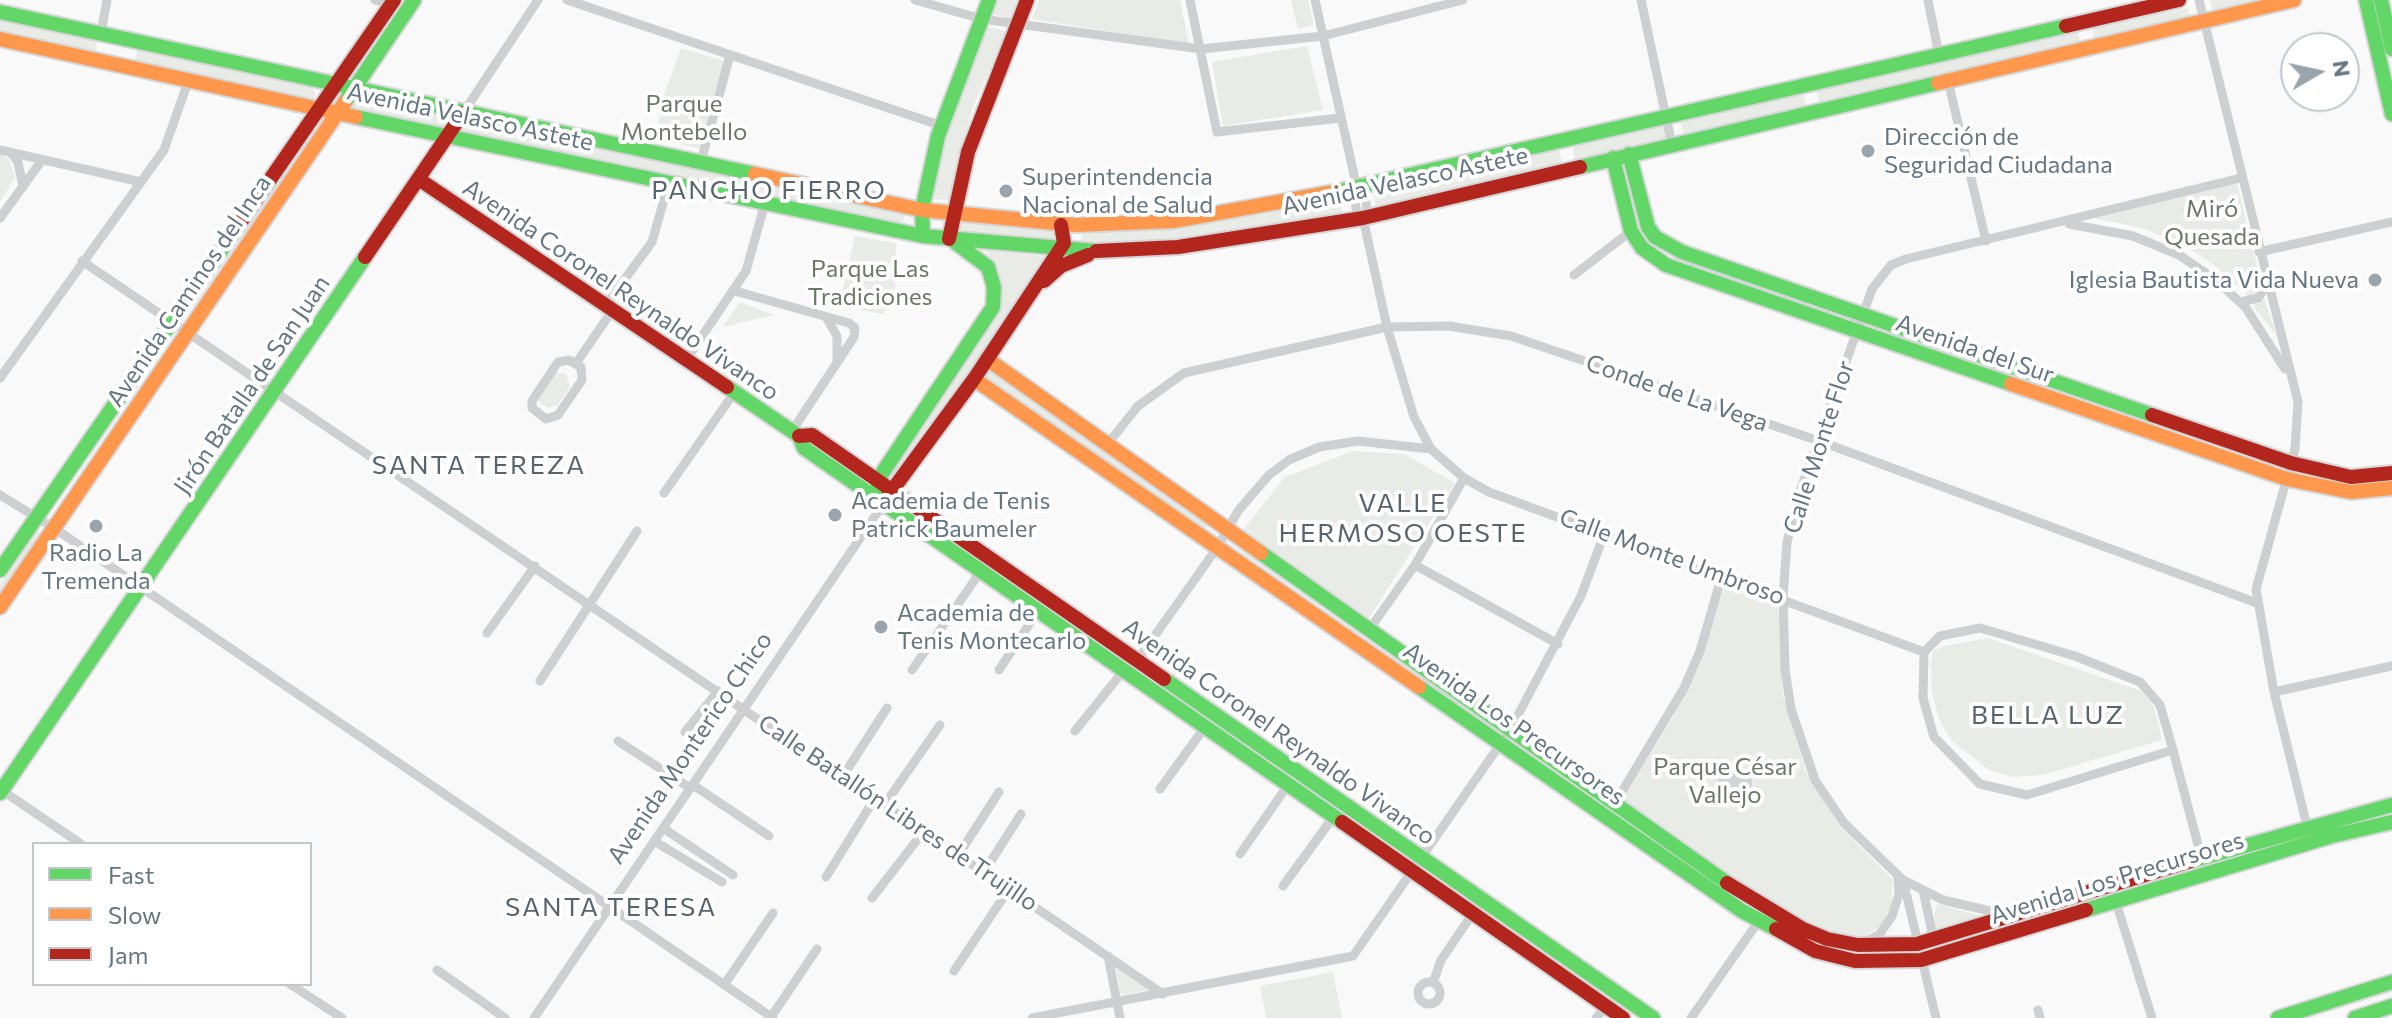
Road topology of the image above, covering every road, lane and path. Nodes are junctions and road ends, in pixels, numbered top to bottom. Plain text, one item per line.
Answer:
1 (107, 0) edge
2 (375, 0) edge
3 (414, 0) edge
4 (538, 0) edge
5 (567, 0) edge
6 (915, 0) edge
7 (989, 0) edge
8 (1027, 0) edge
9 (1190, 0) edge
10 (1315, 0) edge
11 (1463, 0) edge
12 (1641, 0) edge
13 (1928, 0) edge
14 (2179, 0) edge
15 (2199, 0) edge
16 (2294, 0) edge
17 (2366, 0) edge
18 (2381, 0) edge
19 (392, 2) edge
20 (0, 12) edge
21 (982, 19) junction
22 (2205, 21) junction
23 (2082, 22) junction
24 (1018, 25) junction
25 (105, 34) junction
26 (1323, 36) junction
27 (0, 39) edge
28 (134, 40) junction
29 (2089, 48) junction
30 (1201, 49) junction
31 (2392, 49) edge
32 (730, 55) junction
33 (1939, 55) junction
34 (103, 61) junction
35 (129, 66) junction
36 (189, 79) junction
37 (1948, 81) junction
38 (337, 83) junction
39 (1808, 86) junction
40 (356, 87) junction
41 (320, 108) junction
42 (340, 112) junction
43 (1815, 112) junction
44 (463, 113) junction
45 (2392, 114) edge
46 (1340, 118) junction
47 (1667, 120) junction
48 (942, 126) junction
49 (448, 137) junction
50 (1563, 143) junction
51 (1672, 145) junction
52 (0, 150) edge
53 (11, 153) junction
54 (1629, 154) junction
55 (1613, 158) junction
56 (42, 160) junction
57 (701, 162) junction
58 (1568, 168) junction
59 (2241, 178) junction
60 (420, 180) junction
61 (141, 182) junction
62 (669, 182) junction
63 (23, 187) junction
64 (1357, 188) junction
65 (765, 203) junction
66 (922, 210) junction
67 (953, 215) junction
68 (0, 218) edge
69 (1363, 218) junction
70 (2392, 222) edge
71 (2062, 223) junction
72 (1061, 225) junction
73 (1631, 231) junction
74 (923, 236) junction
75 (949, 239) junction
76 (1986, 241) junction
77 (1058, 251) junction
78 (1103, 251) junction
79 (2259, 252) junction
80 (82, 261) junction
81 (1574, 275) dead end
82 (2267, 285) junction
83 (735, 291) junction
84 (2240, 302) junction
85 (609, 308) junction
86 (1018, 312) junction
87 (1862, 315) junction
88 (826, 317) junction
89 (173, 323) junction
90 (1387, 327) junction
91 (187, 332) junction
92 (1857, 332) junction
93 (987, 359) junction
94 (686, 360) junction
95 (577, 362) junction
96 (837, 363) junction
97 (0, 378) edge
98 (974, 379) junction
99 (2293, 384) junction
100 (274, 392) junction
101 (734, 393) junction
102 (2112, 401) junction
103 (2106, 417) junction
104 (1422, 431) junction
105 (795, 433) junction
106 (1819, 441) junction
107 (1106, 446) junction
108 (1413, 446) junction
109 (1431, 449) junction
110 (2291, 463) junction
111 (2392, 473) edge
112 (1464, 478) junction
113 (2287, 479) junction
114 (877, 481) junction
115 (2392, 488) edge
116 (664, 493) dead end
117 (0, 495) edge
118 (888, 497) junction
119 (36, 516) junction
120 (54, 528) junction
121 (637, 531) dead end
122 (1227, 531) junction
123 (1605, 532) junction
124 (1217, 548) junction
125 (1415, 565) junction
126 (535, 566) junction
127 (0, 570) edge
128 (981, 571) junction
129 (1722, 575) junction
130 (141, 587) junction
131 (1783, 597) junction
132 (2257, 603) junction
133 (591, 604) junction
134 (0, 607) edge
135 (1038, 611) junction
136 (1369, 630) junction
137 (487, 633) dead end
138 (1558, 644) junction
139 (1924, 652) junction
140 (2392, 666) edge
141 (1129, 668) junction
142 (912, 670) dead end
143 (999, 670) dead end
144 (540, 681) dead end
145 (718, 691) junction
146 (2274, 692) junction
147 (744, 708) junction
148 (887, 708) dead end
149 (940, 725) dead end
150 (1205, 727) junction
151 (1075, 731) dead end
152 (685, 732) dead end
153 (1506, 736) junction
154 (618, 741) dead end
155 (2173, 750) junction
156 (1278, 758) junction
157 (1268, 771) junction
158 (843, 776) junction
159 (1288, 785) junction
160 (692, 786) junction
161 (1160, 789) dead end
162 (1, 791) edge
163 (999, 792) dead end
164 (880, 801) junction
165 (1614, 805) junction
166 (2392, 805) edge
167 (1021, 814) dead end
168 (1334, 816) junction
169 (2392, 822) edge
170 (2307, 826) junction
171 (663, 828) junction
172 (924, 831) junction
173 (769, 836) dead end
174 (654, 841) junction
175 (78, 842) edge
176 (959, 854) junction
177 (1240, 854) dead end
178 (2201, 858) junction
179 (1423, 859) junction
180 (984, 872) junction
181 (1414, 873) junction
182 (733, 875) dead end
183 (2206, 875) junction
184 (826, 877) dead end
185 (1900, 878) junction
186 (722, 882) dead end
187 (1283, 886) dead end
188 (2111, 886) junction
189 (1009, 889) junction
190 (1923, 890) junction
191 (872, 898) dead end
192 (1482, 900) junction
193 (2116, 902) junction
194 (609, 908) junction
195 (2026, 912) junction
196 (773, 913) dead end
197 (1473, 914) junction
198 (1762, 916) junction
199 (1934, 940) junction
200 (1917, 944) junction
201 (1858, 945) junction
202 (817, 949) dead end
203 (1108, 956) junction
204 (1937, 956) junction
205 (1921, 960) junction
206 (437, 970) dead end
207 (954, 971) dead end
208 (2392, 982) edge
209 (1433, 983) dead end
210 (724, 985) junction
211 (293, 986) edge
212 (1163, 994) junction
213 (1117, 1001) junction
214 (2392, 1006) edge
215 (1601, 1012) edge
216 (342, 1018) edge
217 (505, 1018) edge
218 (534, 1018) edge
219 (772, 1018) edge
220 (1032, 1018) edge
221 (1120, 1018) edge
222 (1623, 1018) edge
223 (1653, 1018) edge
224 (1691, 1018) edge
225 (1936, 1018) edge
226 (2152, 1018) edge
227 (2278, 1018) edge
228 (2355, 1018) edge

1 - 25 street
2 - 19 street
3 - 40 main road, Avenida Caminos del Inca
4 - 44 street, Jirón Batalla de San Juan
5 - 32 street
6 - 21 street
7 - 21 main road
8 - 24 main road
9 - 30 street
10 - 26 street, Calle Monte Umbroso
11 - 26 street
12 - 47 street
13 - 33 street
14 - 23 main road, Avenida Velasco Astete
15 - 22 street
16 - 22 main road, Avenida Velasco Astete
17 - 45 main road
18 - 31 main road
19 - 38 main road, Avenida Caminos del Inca
20 - 25 main road, Avenida Velasco Astete
21 - 24 street
21 - 48 main road
22 - 29 main road, Avenida Velasco Astete
22 - 59 street
23 - 29 main road
23 - 33 main road, Avenida Velasco Astete
24 - 30 street
24 - 67 main road
25 - 28 main road, Avenida Velasco Astete
25 - 34 main road
26 - 30 street
26 - 46 street, Calle Monte Umbroso
27 - 34 main road, Avenida Velasco Astete
28 - 35 main road
28 - 38 main road, Avenida Velasco Astete
29 - 37 main road, Avenida Velasco Astete
30 - 46 street
32 - 48 street
32 - 57 street
33 - 39 main road, Avenida Velasco Astete
34 - 35 main road, Avenida Velasco Astete
35 - 36 main road, Avenida Velasco Astete
36 - 41 main road, Avenida Velasco Astete
36 - 61 street
37 - 43 main road, Avenida Velasco Astete
37 - 76 street
38 - 40 main road, Avenida Velasco Astete
38 - 41 main road, Avenida Caminos del Inca
39 - 43 main road
39 - 47 main road, Avenida Velasco Astete
40 - 42 main road, Avenida Caminos del Inca
40 - 44 main road, Avenida Velasco Astete
41 - 42 main road, Avenida Velasco Astete
41 - 89 main road, Avenida Caminos del Inca
42 - 49 main road, Avenida Velasco Astete
42 - 91 main road, Avenida Caminos del Inca
43 - 51 main road, Avenida Velasco Astete
44 - 49 main road, Jirón Batalla de San Juan
44 - 57 main road, Avenida Velasco Astete
46 - 64 street, Calle Monte Umbroso
47 - 50 main road, Avenida Velasco Astete
47 - 51 street
48 - 66 main road
49 - 60 main road, Jirón Batalla de San Juan
49 - 62 main road, Avenida Velasco Astete
50 - 58 main road
50 - 64 main road, Avenida Velasco Astete
51 - 54 main road, Avenida Velasco Astete
52 - 53 street
53 - 56 street
53 - 63 street
54 - 55 main road, Avenida Velasco Astete
54 - 87 main road, Avenida del Sur
55 - 58 main road, Avenida Velasco Astete
55 - 73 main road, Avenida del Sur
56 - 61 street
56 - 63 street
57 - 66 main road, Avenida Velasco Astete
58 - 69 main road, Avenida Velasco Astete
59 - 71 street, Calle Monte Flor
59 - 79 street
60 - 85 main road, Avenida Coronel Reynaldo Vivanco
60 - 100 main road, Jirón Batalla de San Juan
61 - 80 street
62 - 65 main road, Avenida Velasco Astete
62 - 85 street
63 - 68 street
64 - 69 street, Calle Monte Umbroso
64 - 72 main road, Avenida Velasco Astete
65 - 74 main road, Avenida Velasco Astete
65 - 83 street
66 - 67 main road, Avenida Velasco Astete
66 - 74 main road
67 - 72 main road, Avenida Velasco Astete
67 - 75 main road
69 - 78 main road, Avenida Velasco Astete
69 - 90 street, Calle Monte Umbroso
70 - 79 street
71 - 76 street, Calle Monte Flor
71 - 84 street, Calle Monte Flor
72 - 77 main road, Avenida Monterico Chico
73 - 81 street
73 - 92 main road, Avenida del Sur
74 - 75 main road, Avenida Velasco Astete
75 - 77 main road, Avenida Velasco Astete
75 - 114 main road
76 - 87 street, Calle Monte Flor
77 - 78 main road, Avenida Velasco Astete
77 - 86 main road, Avenida Monterico Chico
78 - 86 main road
79 - 82 street
80 - 89 street, Calle Batallón Libres de Trujillo
80 - 97 street
82 - 84 street
82 - 99 street
83 - 88 street
83 - 94 street
84 - 99 street, Calle Monte Flor
85 - 94 main road, Avenida Coronel Reynaldo Vivanco
85 - 95 street
86 - 93 main road, Avenida Monterico Chico
87 - 92 street, Calle Monte Flor
87 - 102 main road, Avenida del Sur
88 - 96 street
88 - 96 street
89 - 91 street, Calle Batallón Libres de Trujillo
89 - 119 main road, Avenida Caminos del Inca
90 - 104 street, Calle Monte Umbroso
90 - 106 street, Conde de La Vega
90 - 107 street, Conde de La Vega
91 - 100 street, Calle Batallón Libres de Trujillo
91 - 120 main road, Avenida Caminos del Inca
92 - 103 main road, Avenida del Sur
92 - 106 street, Calle Monte Flor
93 - 98 main road, Avenida Monterico Chico
93 - 107 main road, Avenida Los Precursores
94 - 101 main road, Avenida Coronel Reynaldo Vivanco
95 - 95 street
96 - 105 street
98 - 118 main road, Avenida Monterico Chico
98 - 124 main road, Avenida Los Precursores
99 - 110 street
100 - 126 street, Calle Batallón Libres de Trujillo
100 - 130 main road, Jirón Batalla de San Juan
101 - 105 main road, Avenida Coronel Reynaldo Vivanco
101 - 116 street
102 - 103 main road
102 - 110 main road, Avenida del Sur
103 - 113 main road, Avenida del Sur
104 - 108 street
104 - 109 street, Calle Monte Umbroso
105 - 114 main road, Avenida Coronel Reynaldo Vivanco
105 - 118 main road, Avenida Coronel Reynaldo Vivanco
106 - 131 street, Calle Monte Flor
106 - 132 street, Conde de La Vega
107 - 122 main road, Avenida Los Precursores
108 - 109 street
108 - 122 street
109 - 112 street, Calle Monte Umbroso
110 - 111 main road, Avenida del Sur
110 - 113 street
112 - 123 street, Calle Monte Umbroso
112 - 125 street
113 - 115 main road, Avenida del Sur
113 - 132 street
114 - 118 main road, Avenida Coronel Reynaldo Vivanco
117 - 119 street
118 - 128 main road, Avenida Coronel Reynaldo Vivanco
118 - 141 main road, Avenida Coronel Reynaldo Vivanco
118 - 147 street, Avenida Monterico Chico
119 - 120 street
119 - 127 main road, Avenida Caminos del Inca
120 - 130 street
120 - 134 main road, Avenida Caminos del Inca
121 - 133 street
122 - 124 street
122 - 136 main road, Avenida Los Precursores
123 - 129 street, Calle Monte Umbroso
123 - 138 street
124 - 141 street
124 - 153 main road, Avenida Los Precursores
125 - 136 street
125 - 138 street
126 - 133 street, Calle Batallón Libres de Trujillo
126 - 137 street
128 - 135 main road, Avenida Coronel Reynaldo Vivanco
128 - 142 street
129 - 131 street, Calle Monte Umbroso
129 - 165 street
130 - 162 main road, Jirón Batalla de San Juan
130 - 194 street
131 - 139 street, Calle Monte Umbroso
131 - 185 street, Calle Monte Flor
132 - 146 street
133 - 144 street
133 - 145 street, Calle Batallón Libres de Trujillo
135 - 141 main road, Avenida Coronel Reynaldo Vivanco
135 - 143 street
136 - 153 main road, Avenida Los Precursores
138 - 153 street
139 - 155 street
139 - 155 street
140 - 146 street
141 - 150 main road, Avenida Coronel Reynaldo Vivanco
141 - 151 street
141 - 156 main road, Avenida Coronel Reynaldo Vivanco
145 - 147 street, Calle Batallón Libres de Trujillo
145 - 152 street
146 - 170 street
147 - 158 street, Calle Batallón Libres de Trujillo
147 - 160 street, Avenida Monterico Chico
148 - 158 street
149 - 164 street
150 - 157 main road, Avenida Coronel Reynaldo Vivanco
150 - 161 street
153 - 165 main road, Avenida Los Precursores
153 - 179 street
153 - 198 main road, Avenida Los Precursores
154 - 160 street
155 - 178 street
156 - 157 main road
156 - 179 main road, Avenida Coronel Reynaldo Vivanco
157 - 159 main road, Avenida Coronel Reynaldo Vivanco
158 - 164 street, Calle Batallón Libres de Trujillo
159 - 168 main road, Avenida Coronel Reynaldo Vivanco
159 - 177 street
160 - 171 street, Avenida Monterico Chico
160 - 173 street
162 - 175 street
163 - 176 street
164 - 172 street, Calle Batallón Libres de Trujillo
164 - 184 street
165 - 198 main road, Avenida Los Precursores
166 - 170 main road, Avenida Los Precursores
167 - 180 street
168 - 181 main road, Avenida Coronel Reynaldo Vivanco
168 - 187 street
169 - 183 main road, Avenida Los Precursores
170 - 178 main road, Avenida Los Precursores
171 - 174 street, Avenida Monterico Chico
171 - 182 street
172 - 176 street, Calle Batallón Libres de Trujillo
172 - 191 street
174 - 186 street
174 - 194 street, Avenida Monterico Chico
176 - 180 street, Calle Batallón Libres de Trujillo
178 - 183 street
178 - 188 main road, Avenida Los Precursores
179 - 181 street
179 - 192 main road, Avenida Coronel Reynaldo Vivanco
180 - 189 street, Calle Batallón Libres de Trujillo
181 - 197 main road, Avenida Coronel Reynaldo Vivanco
181 - 212 street
183 - 193 main road, Avenida Los Precursores
185 - 190 street, Calle Monte Flor
185 - 200 street
185 - 201 street
188 - 193 street
188 - 195 main road, Avenida Los Precursores
189 - 203 street, Calle Batallón Libres de Trujillo
189 - 207 street
190 - 195 street, Calle Monte Flor
190 - 199 street
192 - 197 street
192 - 223 main road, Avenida Coronel Reynaldo Vivanco
193 - 204 main road, Avenida Los Precursores
193 - 226 street
194 - 210 street
194 - 218 street, Avenida Monterico Chico
195 - 199 main road, Avenida Los Precursores
196 - 210 street
197 - 209 street
197 - 215 main road, Avenida Coronel Reynaldo Vivanco
198 - 201 main road, Avenida Los Precursores
198 - 205 main road, Avenida Los Precursores
198 - 224 street
199 - 200 main road, Avenida Los Precursores
199 - 204 street
200 - 201 main road, Avenida Los Precursores
200 - 205 street
202 - 219 street
203 - 212 street, Calle Batallón Libres de Trujillo
203 - 213 street
204 - 205 main road, Avenida Los Precursores
205 - 225 street
206 - 217 street
208 - 227 main road
210 - 219 street
211 - 216 street
212 - 213 street
213 - 220 street
213 - 221 street
214 - 228 main road
215 - 222 main road, Avenida Coronel Reynaldo Vivanco

